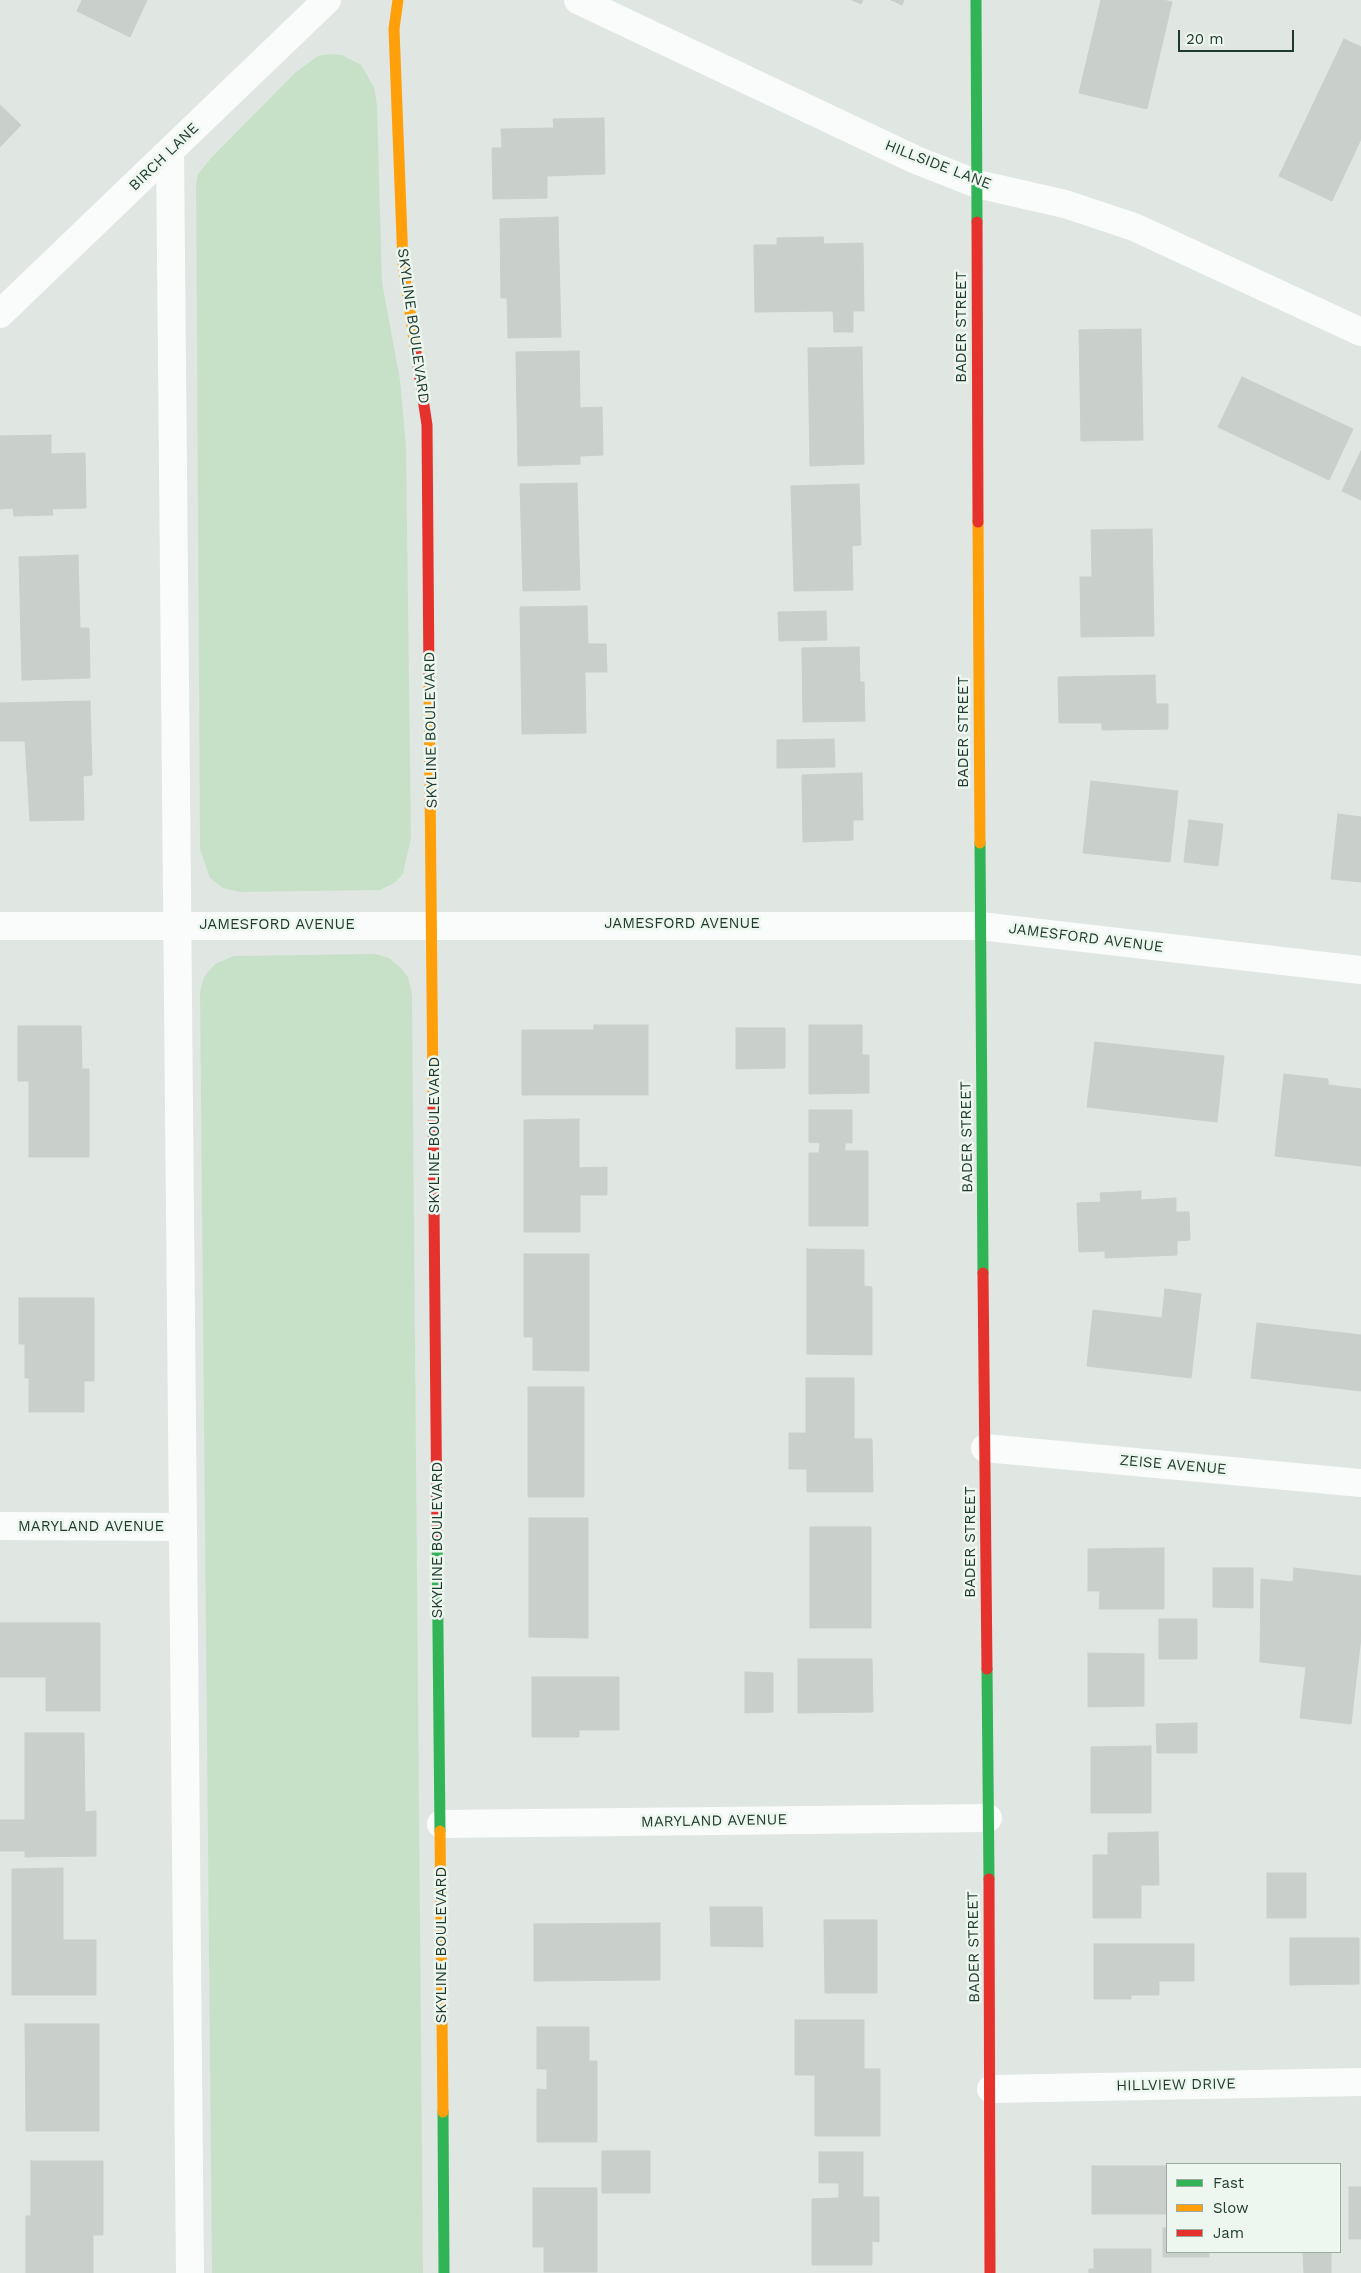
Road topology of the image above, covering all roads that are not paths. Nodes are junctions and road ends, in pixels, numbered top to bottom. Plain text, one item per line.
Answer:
1 (327, 0) edge
2 (398, 0) edge
3 (578, 0) edge
4 (976, 0) edge
5 (170, 150) junction
6 (977, 184) junction
7 (0, 314) edge
8 (1361, 332) edge
9 (176, 925) junction
10 (433, 925) junction
11 (0, 926) edge
12 (980, 926) junction
13 (1361, 970) edge
14 (985, 1448) junction
15 (1361, 1482) edge
16 (0, 1526) edge
17 (182, 1527) junction
18 (988, 1818) junction
19 (441, 1824) junction
20 (1361, 2082) edge
21 (991, 2089) junction
22 (190, 2273) edge
23 (444, 2273) edge
24 (990, 2273) edge

1 - 5 street, BIRCH LANE
2 - 10 street, SKYLINE BOULEVARD
3 - 6 street, HILLSIDE LANE
4 - 6 street, BADER STREET
5 - 7 street, BIRCH LANE
5 - 9 street
6 - 8 street, HILLSIDE LANE
6 - 12 street, BADER STREET
9 - 10 street, JAMESFORD AVENUE
9 - 11 street, JAMESFORD AVENUE
9 - 17 street
10 - 12 street, JAMESFORD AVENUE
10 - 19 street, SKYLINE BOULEVARD
12 - 13 street, JAMESFORD AVENUE
12 - 14 street, BADER STREET
14 - 15 street, ZEISE AVENUE
14 - 18 street, BADER STREET
16 - 17 street, MARYLAND AVENUE
17 - 22 street
18 - 19 street, MARYLAND AVENUE
18 - 21 street, BADER STREET
19 - 23 street, SKYLINE BOULEVARD
20 - 21 street, HILLVIEW DRIVE
21 - 24 street, BADER STREET

